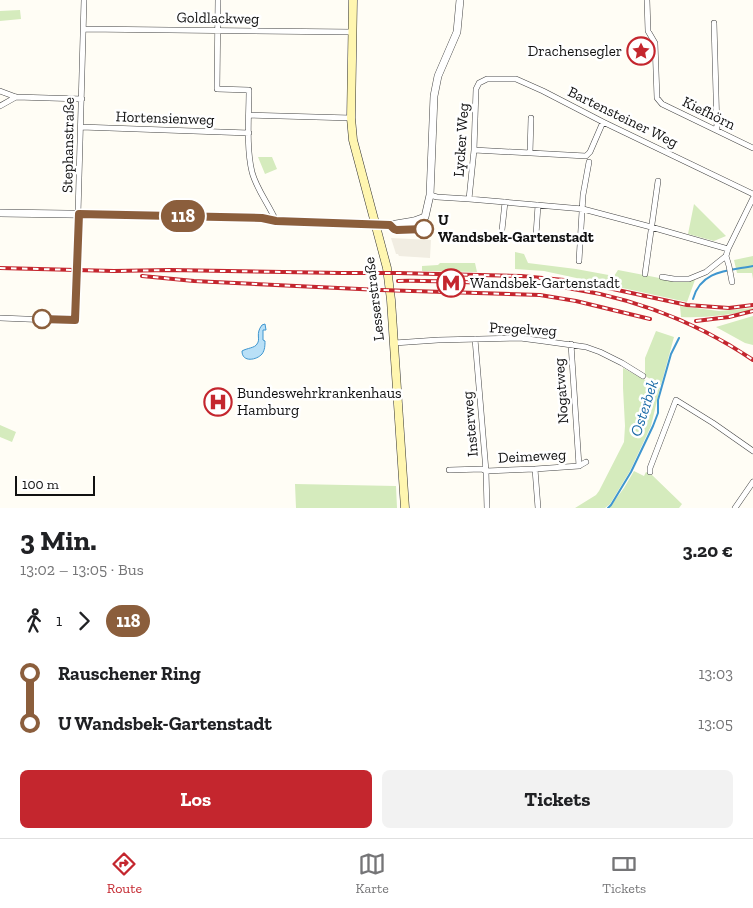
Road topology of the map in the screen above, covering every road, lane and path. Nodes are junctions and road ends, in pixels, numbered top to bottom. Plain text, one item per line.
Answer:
1 (84, 0) edge
2 (218, 0) edge
3 (353, 0) edge
4 (460, 0) edge
5 (647, 0) edge
6 (714, 23) dead end
7 (84, 29) junction
8 (218, 31) junction
9 (353, 32) junction
10 (479, 83) joint
11 (0, 91) edge
12 (16, 97) junction
13 (82, 99) junction
14 (0, 106) edge
15 (248, 115) junction
16 (351, 118) junction
17 (531, 118) dead end
18 (603, 122) junction
19 (81, 128) junction
20 (717, 130) junction
21 (249, 133) junction
22 (753, 148) edge
23 (474, 150) junction
24 (530, 153) junction
25 (589, 162) dead end
26 (658, 181) dead end
27 (430, 196) junction
28 (753, 196) edge
29 (469, 199) junction
30 (505, 202) junction
31 (538, 205) junction
32 (583, 209) junction
33 (0, 213) edge
34 (79, 214) junction
35 (276, 221) junction
36 (376, 224) junction
37 (651, 227) junction
38 (502, 230) dead end
39 (536, 235) dead end
40 (728, 250) junction
41 (726, 256) junction
42 (579, 261) dead end
43 (645, 274) dead end
44 (662, 277) dead end
45 (732, 282) dead end
46 (0, 318) edge
47 (475, 339) junction
48 (394, 343) junction
49 (571, 344) junction
50 (643, 376) dead end
51 (753, 451) edge
52 (586, 462) dead end
53 (579, 466) junction
54 (536, 469) junction
55 (449, 470) dead end
56 (486, 471) junction
57 (650, 472) dead end
58 (753, 482) edge
59 (404, 508) edge
60 (487, 508) edge
61 (538, 508) edge
62 (735, 508) edge

1 - 7 street, Stephanstraße
2 - 8 street
3 - 9 main road, Lesserstraße
4 - 27 street
5 - 20 street, Kiefhörn
6 - 20 street
7 - 8 street, Goldlackweg
7 - 13 street, Stephanstraße
8 - 9 street, Goldlackweg
8 - 15 street
9 - 16 main road, Lesserstraße
10 - 18 street, Bartensteiner Weg
10 - 23 street, Lycker Weg
11 - 12 street
12 - 13 street
12 - 14 street
13 - 19 street, Stephanstraße
15 - 16 street
15 - 21 street
16 - 36 main road, Lesserstraße
17 - 24 street
18 - 24 street
18 - 28 street, Bartensteiner Weg
19 - 21 street, Hortensienweg
19 - 34 street, Stephanstraße
20 - 22 street, Kiefhörn
21 - 35 street
23 - 24 street
23 - 29 street, Lycker Weg
25 - 32 street
26 - 37 street
27 - 29 street
27 - 36 street
28 - 40 street
29 - 30 street
30 - 31 street
30 - 38 street
31 - 32 street
31 - 39 street
32 - 37 street
32 - 42 street
33 - 34 street
34 - 35 street
34 - 46 street, Stephanstraße
35 - 36 street
36 - 48 main road, Lesserstraße
37 - 40 street
37 - 43 street
40 - 41 street
41 - 44 street
41 - 45 street
47 - 48 street, Pregelweg
47 - 49 street, Pregelweg
47 - 56 street, Insterweg
48 - 59 main road, Lesserstraße
49 - 50 street, Pregelweg
49 - 53 street, Nogatweg
51 - 57 street
52 - 53 street, Deimeweg
53 - 54 street, Deimeweg
54 - 56 street, Deimeweg
54 - 61 street
55 - 56 street, Deimeweg
56 - 60 street, Insterweg
58 - 62 street

